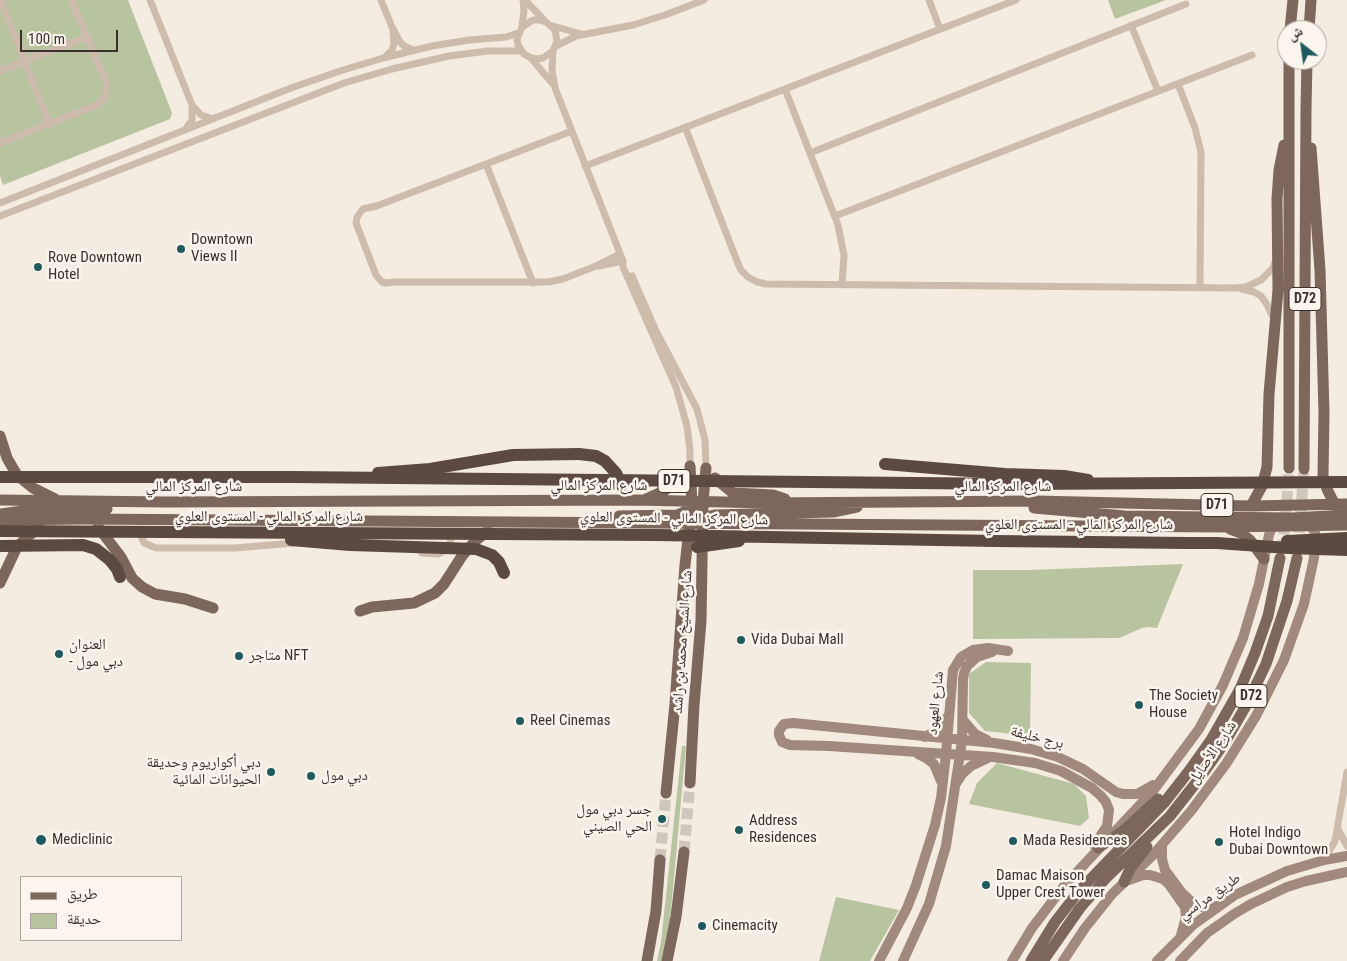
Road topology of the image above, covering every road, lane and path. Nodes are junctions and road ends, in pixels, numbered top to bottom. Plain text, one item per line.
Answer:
1 (71, 0) edge
2 (381, 0) edge
3 (524, 0) edge
4 (704, 0) edge
5 (929, 0) edge
6 (1016, 0) edge
7 (1292, 0) edge
8 (1311, 0) edge
9 (1, 1) edge
10 (153, 1) edge
11 (1186, 4) dead end
12 (1291, 20) edge
13 (1310, 20) edge
14 (549, 24) junction
15 (1131, 25) junction
16 (392, 27) junction
17 (940, 29) junction
18 (520, 30) junction
19 (584, 34) junction
20 (87, 37) junction
21 (554, 49) junction
22 (414, 50) junction
23 (521, 51) junction
24 (1252, 55) dead end
25 (383, 58) junction
26 (531, 58) junction
27 (25, 61) junction
28 (1289, 70) edge
29 (1308, 70) edge
30 (0, 71) edge
31 (1178, 84) junction
32 (555, 88) junction
33 (785, 89) junction
34 (1158, 91) junction
35 (192, 105) junction
36 (213, 119) junction
37 (50, 124) junction
38 (685, 127) junction
39 (1289, 129) junction
40 (1306, 129) junction
41 (186, 130) junction
42 (572, 131) junction
43 (0, 143) edge
44 (810, 153) junction
45 (486, 164) junction
46 (585, 166) junction
47 (0, 203) edge
48 (0, 216) edge
49 (835, 216) junction
50 (621, 257) junction
51 (1278, 257) junction
52 (533, 283) junction
53 (842, 285) junction
54 (1200, 287) junction
55 (1234, 288) junction
56 (1275, 323) junction
57 (0, 436) edge
58 (885, 464) dead end
59 (690, 466) junction
60 (706, 468) junction
61 (1289, 468) tunnel mouth
62 (1304, 469) tunnel mouth
63 (0, 477) edge
64 (360, 478) junction
65 (1347, 482) edge
66 (1102, 483) junction
67 (622, 488) dead end
68 (0, 500) edge
69 (59, 500) junction
70 (637, 500) junction
71 (674, 501) junction
72 (166, 502) junction
73 (872, 502) junction
74 (973, 502) junction
75 (790, 503) junction
76 (696, 505) junction
77 (1341, 505) edge
78 (1251, 506) junction
79 (0, 514) edge
80 (677, 515) junction
81 (1347, 515) edge
82 (18, 517) junction
83 (1292, 518) junction
84 (81, 519) junction
85 (0, 520) edge
86 (57, 520) junction
87 (146, 520) junction
88 (709, 520) junction
89 (417, 522) junction
90 (506, 522) junction
91 (523, 522) junction
92 (1317, 522) junction
93 (640, 524) junction
94 (690, 524) junction
95 (1347, 525) edge
96 (1226, 527) junction
97 (1272, 527) junction
98 (748, 530) junction
99 (0, 531) edge
100 (249, 533) junction
101 (1347, 534) edge
102 (1347, 538) edge
103 (1217, 543) junction
104 (0, 546) edge
105 (697, 547) dead end
106 (1347, 550) edge
107 (1280, 558) tunnel mouth
108 (1297, 558) tunnel mouth
109 (1314, 558) junction
110 (1264, 559) junction
111 (703, 562) junction
112 (685, 565) junction
113 (504, 572) dead end
114 (120, 577) dead end
115 (0, 583) edge
116 (213, 608) dead end
117 (360, 612) dead end
118 (949, 715) junction
119 (963, 720) junction
120 (673, 728) junction
121 (692, 731) junction
122 (924, 737) junction
123 (948, 739) junction
124 (994, 743) junction
125 (961, 747) junction
126 (910, 751) junction
127 (1044, 752) junction
128 (946, 754) junction
129 (993, 757) junction
130 (1189, 772) junction
131 (1347, 772) edge
132 (944, 773) junction
133 (1164, 777) junction
134 (690, 783) tunnel mouth
135 (956, 783) junction
136 (942, 784) junction
137 (666, 793) tunnel mouth
138 (1170, 816) junction
139 (1338, 827) junction
140 (1162, 845) junction
141 (946, 846) junction
142 (1347, 846) edge
143 (1098, 848) junction
144 (684, 852) tunnel mouth
145 (1347, 856) edge
146 (660, 860) tunnel mouth
147 (1324, 860) junction
148 (1081, 866) junction
149 (1347, 872) edge
150 (1124, 882) junction
151 (1218, 906) junction
152 (1181, 935) junction
153 (647, 961) edge
154 (667, 961) edge
155 (879, 961) edge
156 (903, 961) edge
157 (1012, 961) edge
158 (1030, 961) edge
159 (1043, 961) edge
160 (1064, 961) edge
161 (1157, 961) edge
162 (1180, 961) edge

1 - 20 street
2 - 16 street
3 - 14 street
3 - 18 street
4 - 19 street
5 - 17 street
6 - 17 street
7 - 12 main road
8 - 13 main road
9 - 27 street
10 - 35 street
11 - 15 street
14 - 18 street
14 - 19 street
14 - 21 street
15 - 34 street
15 - 44 street
16 - 22 street
16 - 25 street
17 - 33 street
18 - 22 street
18 - 23 street
19 - 21 street
20 - 27 street
20 - 37 street
21 - 26 street
21 - 32 street
22 - 25 street
23 - 26 street
23 - 48 street
24 - 31 street
25 - 36 street
26 - 32 street
27 - 30 street
27 - 37 street
28 - 39 main road, D72
29 - 40 main road, D72
31 - 34 street
31 - 54 street
32 - 42 street
33 - 38 street
33 - 44 street
34 - 49 street
35 - 36 street
35 - 41 street
36 - 41 street
37 - 43 street
38 - 46 street
38 - 53 street
39 - 51 main road
39 - 61 main road, D72
40 - 62 main road, D72
40 - 77 main road
41 - 47 street
42 - 45 street
42 - 46 street
44 - 49 street
45 - 52 street
45 - 52 street
46 - 50 street
49 - 53 street
50 - 52 street
50 - 59 street
50 - 60 street
51 - 55 street
51 - 56 main road
53 - 54 street
54 - 55 street
55 - 56 street
56 - 78 main road
57 - 69 main road
58 - 66 highway, bridge
59 - 70 main road
59 - 76 main road
60 - 75 main road
60 - 76 main road
63 - 64 highway, D71, bridge
64 - 66 highway, D71, bridge
64 - 67 highway, bridge
65 - 66 highway, D71, bridge
68 - 69 main road, شارع المركز المالي / D71
69 - 72 main road, شارع المركز المالي / D71
70 - 71 main road, شارع المركز المالي / D71
70 - 72 main road, شارع المركز المالي / D71
71 - 76 main road, شارع المركز المالي / D71
71 - 80 main road
72 - 82 main road
73 - 74 main road, شارع المركز المالي / D71
73 - 75 main road, شارع المركز المالي / D71
73 - 88 main road
74 - 78 main road, شارع المركز المالي / D71
74 - 83 main road
75 - 76 main road, شارع المركز المالي / D71
76 - 80 main road
76 - 88 main road, شارع الشيخ محمد بن راشد
76 - 94 main road, شارع الشيخ محمد بن راشد
77 - 78 main road, شارع المركز المالي / D71
79 - 82 main road
80 - 91 main road
81 - 92 main road
82 - 85 main road
82 - 86 main road
83 - 92 main road
83 - 97 street
84 - 86 main road
84 - 87 main road
84 - 116 main road
86 - 115 main road
87 - 89 main road
87 - 89 street
88 - 94 main road
88 - 98 main road, D71
88 - 111 main road, شارع الشيخ محمد بن راشد
89 - 90 main road
90 - 91 main road
90 - 117 main road
91 - 93 main road
92 - 95 main road
92 - 97 main road, D71
92 - 109 street, شارع الأصايل
93 - 94 main road
93 - 112 main road
94 - 112 main road, شارع الشيخ محمد بن راشد
96 - 97 main road, D71
96 - 98 main road, D71
96 - 110 main road
97 - 110 street, شارع الأصايل
98 - 100 highway, شارع المركز المالي - المستوى العلوي / D71, bridge
98 - 103 highway, شارع المركز المالي - المستوى العلوي / D71, bridge
98 - 105 highway, bridge
98 - 111 main road
99 - 100 highway, شارع المركز المالي - المستوى العلوي / D71, bridge
100 - 113 highway, bridge
101 - 109 main road
102 - 103 highway, bridge
103 - 106 highway, شارع المركز المالي - المستوى العلوي / D71, bridge
104 - 114 highway, bridge
107 - 130 main road, شارع الأصايل / D72
108 - 138 main road, شارع الأصايل / D72
109 - 140 street, شارع الأصايل
110 - 133 street, شارع الأصايل
111 - 121 main road, شارع الشيخ محمد بن راشد
112 - 120 main road, شارع الشيخ محمد بن راشد
118 - 119 street, شارع العهود
118 - 122 street
118 - 123 street, شارع العهود
119 - 124 street
119 - 125 street, شارع العهود
120 - 121 main road
120 - 137 main road, شارع الشيخ محمد بن راشد
121 - 134 main road, شارع الشيخ محمد بن راشد
122 - 123 street, برج خليفة
122 - 126 street, برج خليفة
123 - 125 street, برج خليفة
123 - 128 street, شارع العهود
124 - 125 street, برج خليفة
124 - 127 street, برج خليفة
125 - 127 street
125 - 128 street
125 - 129 street
125 - 135 street, شارع العهود
126 - 128 street
126 - 136 street
127 - 133 street, برج خليفة
128 - 132 street, شارع العهود
129 - 135 street
129 - 148 street
130 - 143 main road
130 - 158 main road, شارع الأصايل / D72
131 - 139 street
132 - 136 street, شارع العهود
132 - 141 street
133 - 143 street, شارع الأصايل
135 - 141 street, شارع العهود
136 - 155 street, شارع العهود
138 - 150 main road
138 - 159 main road, شارع الأصايل / D72
139 - 142 street
139 - 147 street
140 - 150 street, شارع الأصايل
140 - 151 street
141 - 156 street, شارع العهود
143 - 148 street, شارع الأصايل
144 - 154 main road
145 - 147 street, طريق مراسي
146 - 153 main road
147 - 151 street, طريق مراسي
148 - 157 street, شارع الأصايل
149 - 162 street, طريق مراسي
150 - 152 street
150 - 160 street, شارع الأصايل
151 - 152 street, طريق مراسي
152 - 161 street, طريق مراسي

